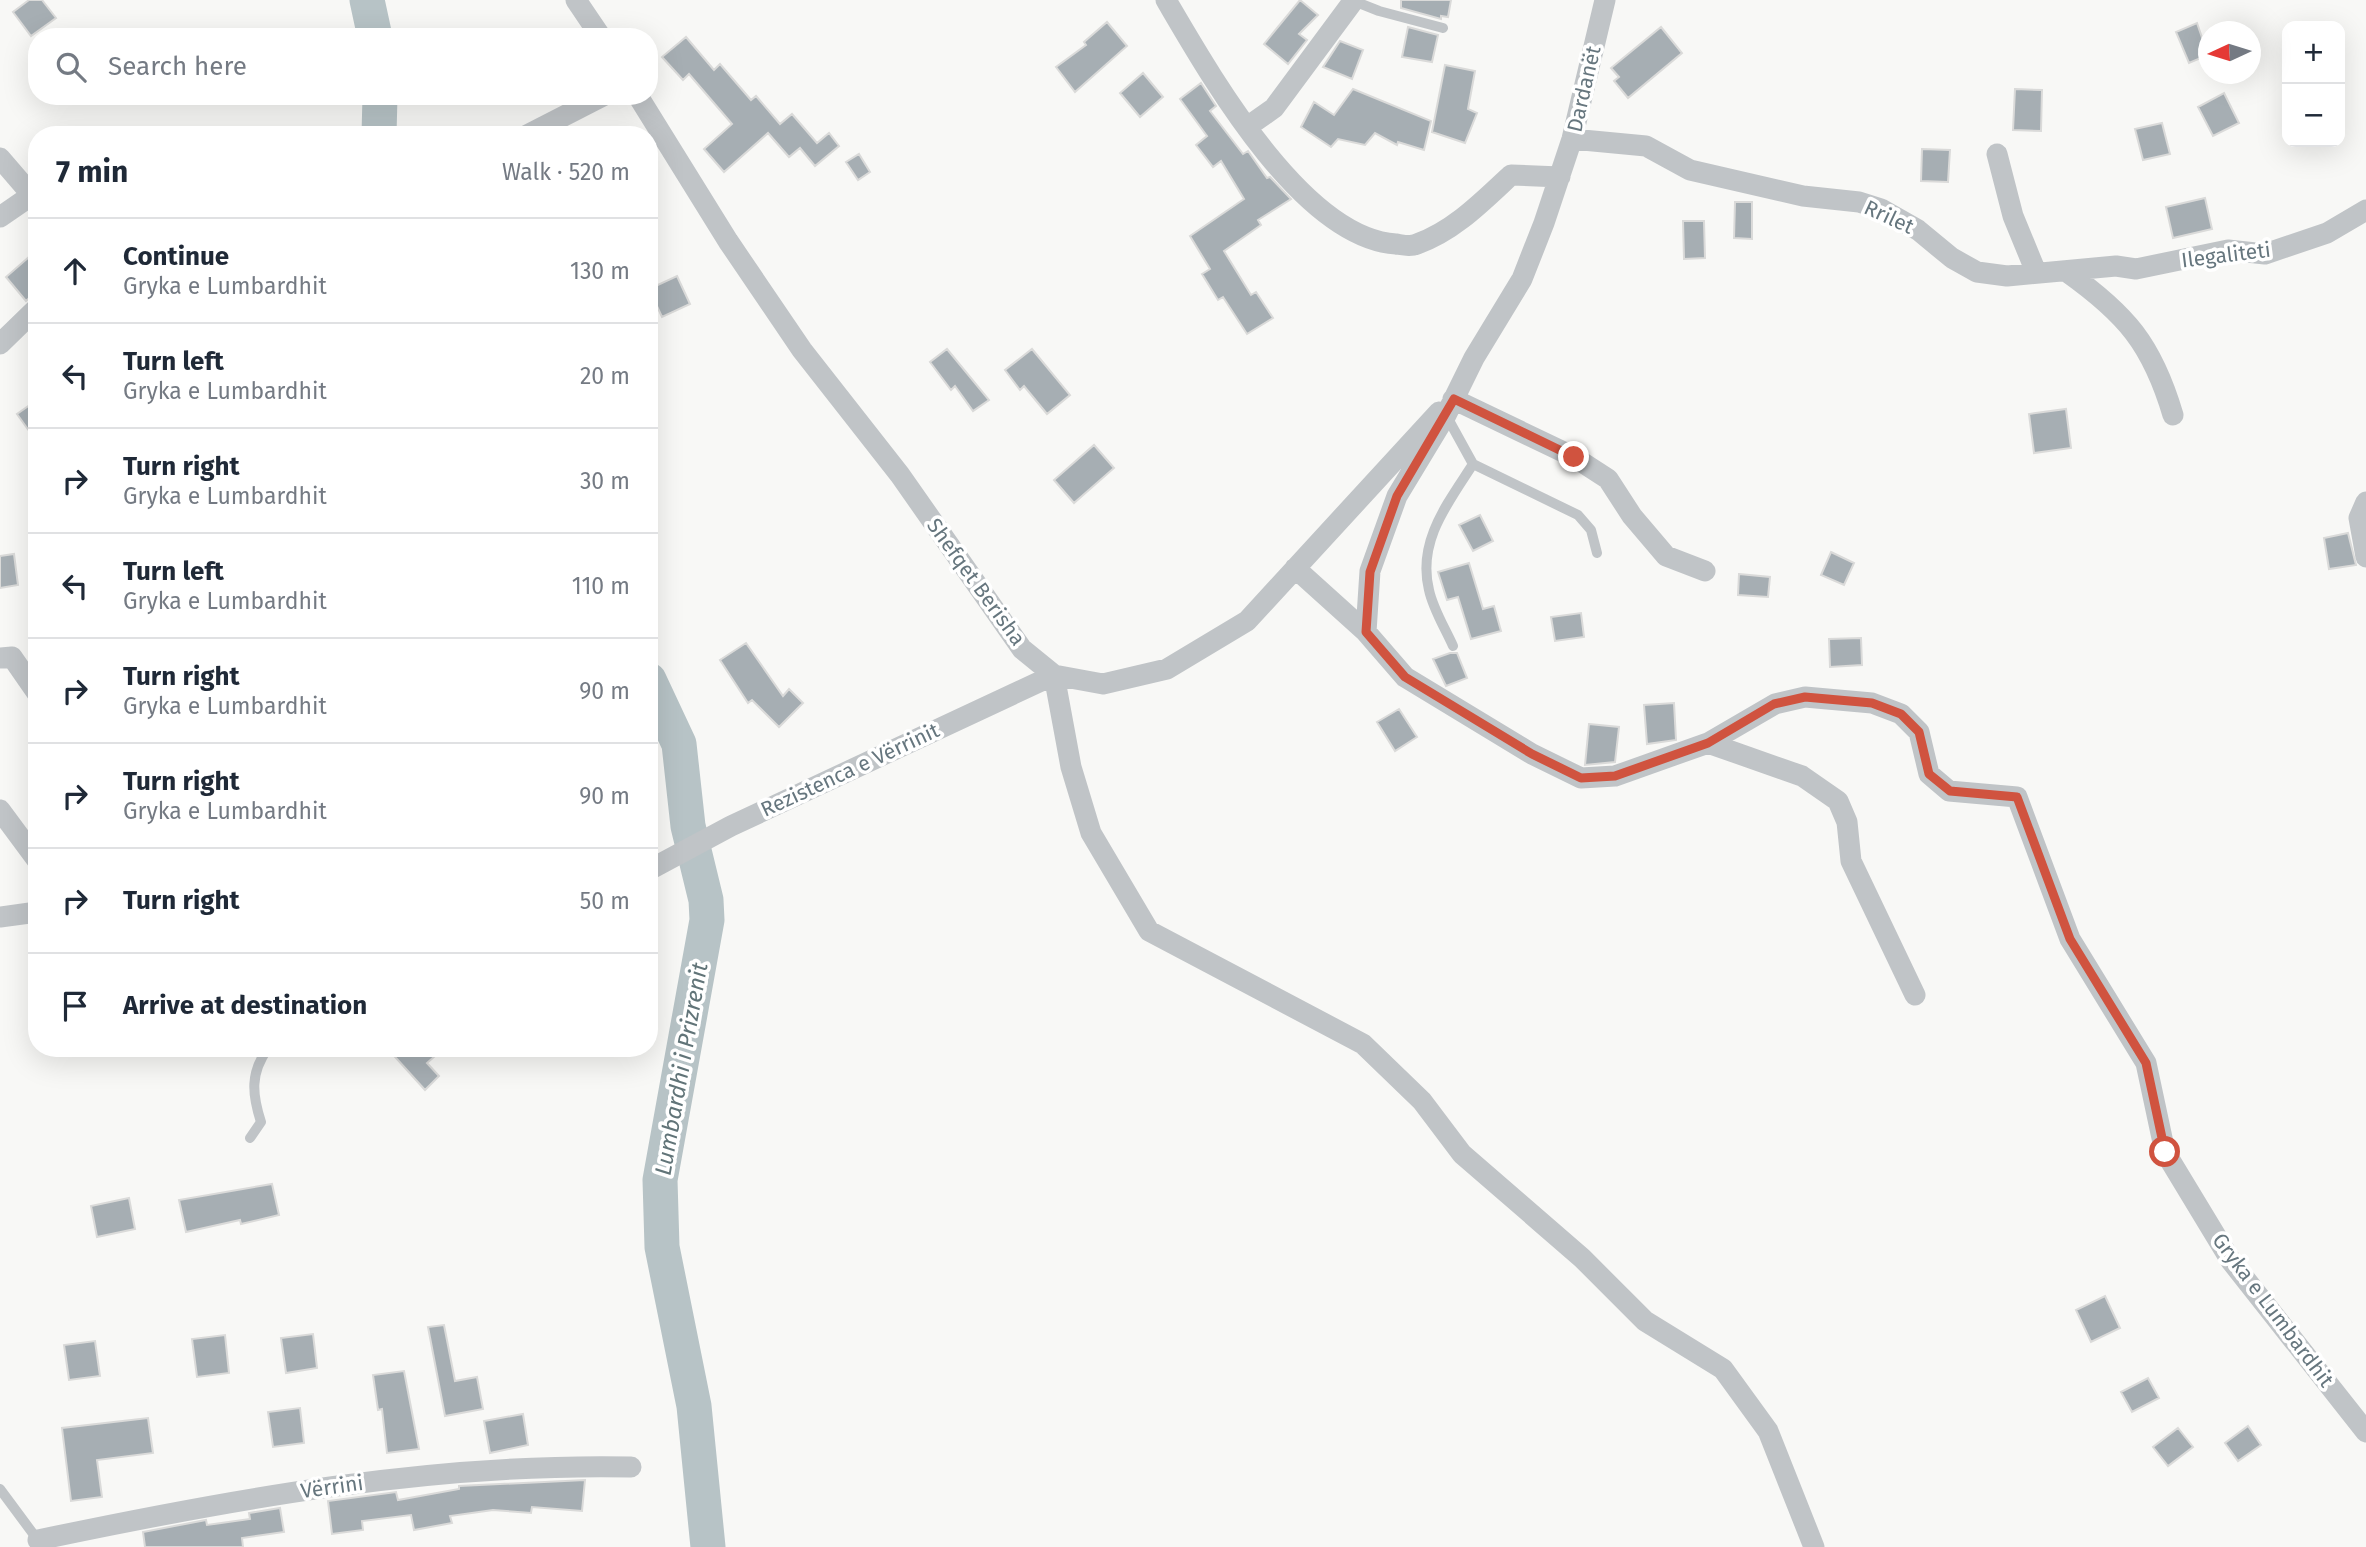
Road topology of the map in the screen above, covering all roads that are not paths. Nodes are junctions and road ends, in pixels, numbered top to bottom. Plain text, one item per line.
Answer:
1 (576, 0) edge
2 (1166, 0) edge
3 (1605, 0) edge
4 (1354, 1) edge
5 (595, 28) edge
6 (1443, 28) dead end
7 (585, 105) edge
8 (644, 105) edge
9 (545, 126) edge
10 (657, 126) edge
11 (1247, 127) junction
12 (658, 128) edge
13 (1572, 139) junction
14 (1997, 155) dead end
15 (0, 158) edge
16 (1560, 177) junction
17 (28, 191) edge
18 (28, 201) edge
19 (2366, 210) edge
20 (0, 217) edge
21 (2036, 272) junction
22 (2067, 272) junction
23 (28, 317) edge
24 (0, 344) edge
25 (1450, 407) junction
26 (2173, 415) dead end
27 (1473, 464) junction
28 (2366, 502) edge
29 (1597, 553) dead end
30 (2366, 557) edge
31 (1295, 568) junction
32 (1705, 571) dead end
33 (1366, 632) junction
34 (1453, 646) dead end
35 (0, 658) edge
36 (1054, 674) junction
37 (28, 679) edge
38 (1708, 743) junction
39 (1, 814) edge
40 (28, 848) edge
41 (658, 866) edge
42 (28, 913) edge
43 (0, 917) edge
44 (1915, 995) dead end
45 (262, 1057) edge
46 (250, 1139) dead end
47 (2366, 1432) edge
48 (631, 1467) dead end
49 (0, 1489) edge
50 (40, 1544) edge
51 (1814, 1547) edge

1 - 5 street
2 - 11 street
3 - 13 street, Dardanët
4 - 6 lane
4 - 11 street
7 - 9 street
8 - 10 street, Shefqet Berisha
11 - 16 street
12 - 36 street, Shefqet Berisha
13 - 16 street, Dardanët
13 - 21 street, Rrilet
14 - 21 street
15 - 17 street
16 - 25 street
18 - 20 street
19 - 22 street, Ilegaliteti
21 - 22 street, Ilegaliteti
22 - 26 street
23 - 24 street
25 - 27 lane
25 - 31 street, Shefqet Berisha
25 - 32 street
25 - 33 street
27 - 29 lane
27 - 34 lane
28 - 30 street
31 - 33 street, Gryka e Lumbardhit
31 - 36 street, Shefqet Berisha
33 - 38 street, Gryka e Lumbardhit
35 - 37 street
36 - 41 street, Rezistenca e Vërrinit
36 - 51 street
38 - 44 street
38 - 47 street, Gryka e Lumbardhit
39 - 40 street
42 - 43 street
45 - 46 lane
48 - 50 street, Vërrini
49 - 50 lane

